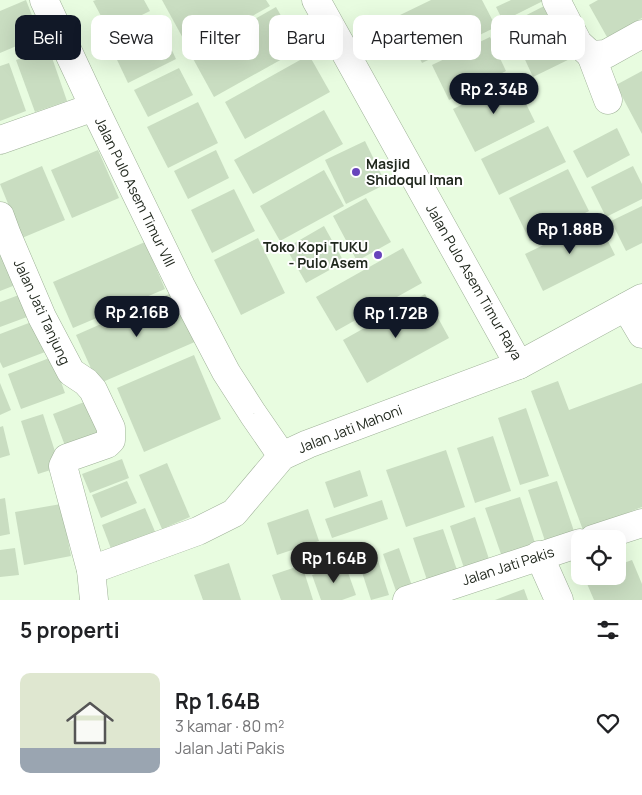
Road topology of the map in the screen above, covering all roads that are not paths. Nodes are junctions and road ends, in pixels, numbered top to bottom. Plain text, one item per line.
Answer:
1 (44, 0) edge
2 (316, 0) edge
3 (556, 0) edge
4 (642, 34) edge
5 (590, 55) junction
6 (608, 100) dead end
7 (94, 107) junction
8 (0, 140) edge
9 (0, 216) edge
10 (634, 303) edge
11 (642, 334) edge
12 (519, 365) junction
13 (282, 456) junction
14 (642, 524) edge
15 (622, 530) edge
16 (571, 546) edge
17 (539, 556) junction
18 (92, 570) junction
19 (94, 600) edge
20 (407, 600) edge
21 (559, 600) edge

1 - 7 street, Jalan Pulo Asem Timur VIII
2 - 12 street, Jalan Pulo Asem Timur Raya
3 - 5 street
4 - 5 street
5 - 6 street
7 - 8 street
7 - 13 street, Jalan Pulo Asem Timur VIII
9 - 18 street, Jalan Jati Tanjung
10 - 11 street
10 - 12 street, Jalan Pulo Asem Timur Raya
12 - 13 street, Jalan Jati Mahoni
13 - 18 street, Jalan Jati Mahoni
14 - 15 street
16 - 17 street, Jalan Jati Pakis
17 - 20 street, Jalan Jati Pakis
17 - 21 street
18 - 19 street

